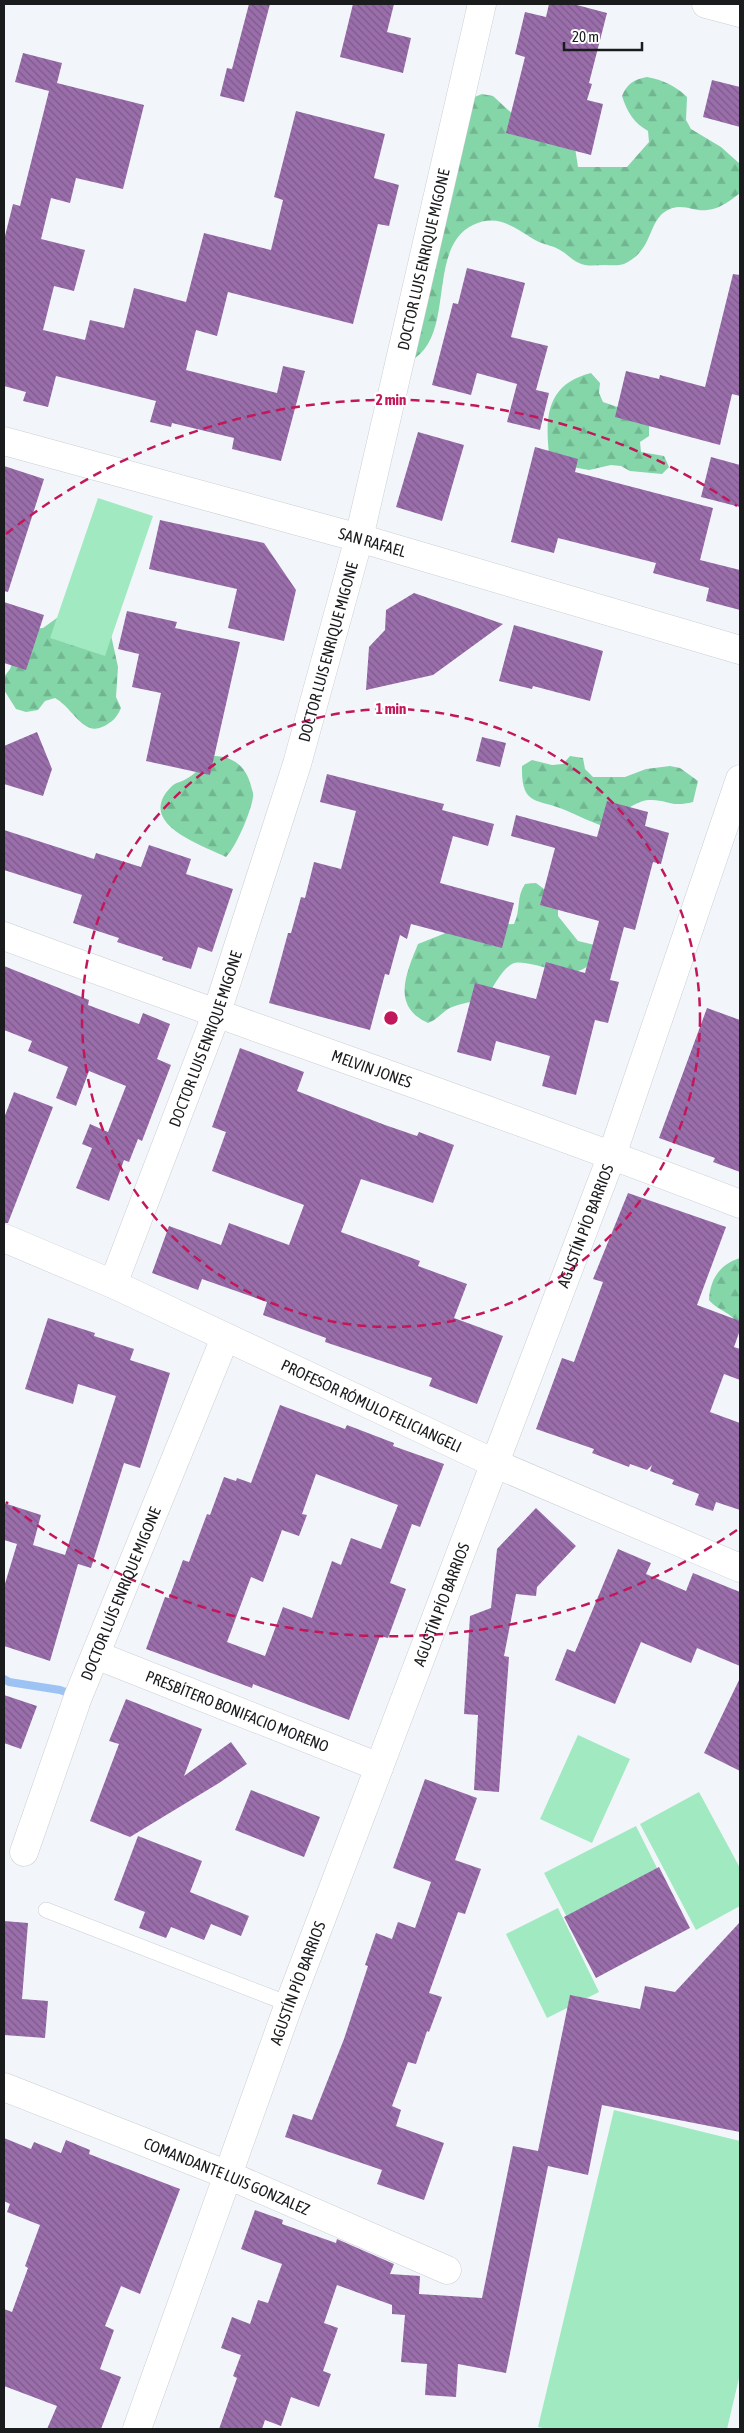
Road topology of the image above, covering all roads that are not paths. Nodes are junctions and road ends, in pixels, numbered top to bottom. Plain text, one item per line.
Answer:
1 (482, 4) edge
2 (706, 4) edge
3 (740, 13) edge
4 (4, 441) edge
5 (359, 538) junction
6 (740, 650) edge
7 (740, 779) edge
8 (4, 936) edge
9 (216, 1015) junction
10 (612, 1154) junction
11 (740, 1204) edge
12 (4, 1238) edge
13 (113, 1284) junction
14 (225, 1338) junction
15 (496, 1464) junction
16 (740, 1568) edge
17 (96, 1655) junction
18 (379, 1767) junction
19 (24, 1852) dead end
20 (46, 1910) dead end
21 (289, 2004) junction
22 (4, 2087) edge
23 (228, 2175) junction
24 (447, 2270) dead end
25 (137, 2429) edge

1 - 5 street, DOCTOR LUIS ENRIQUE MIGONE
2 - 3 street
4 - 5 street, SAN RAFAEL
5 - 6 street, SAN RAFAEL
5 - 9 street, DOCTOR LUIS ENRIQUE MIGONE
7 - 10 street, AGUSTÍN PÍO BARRIOS
8 - 9 street, MELVIN JONES
9 - 10 street, MELVIN JONES
9 - 13 street, DOCTOR LUIS ENRIQUE MIGONE
10 - 11 street, MELVIN JONES
10 - 15 street, AGUSTÍN PÍO BARRIOS
12 - 13 street, PROFESOR RÓMULO FELICIANGELI
13 - 14 street, PROFESOR RÓMULO FELICIANGELI
14 - 15 street, PROFESOR RÓMULO FELICIANGELI
14 - 17 street, DOCTOR LUÍS ENRIQUE MIGONE
15 - 16 street, PROFESOR RÓMULO FELICIANGELI
15 - 18 street, AGUSTÍN PÍO BARRIOS
17 - 18 street, PRESBÍTERO BONIFACIO MORENO
17 - 19 street, DOCTOR LUÍS ENRIQUE MIGONE
18 - 21 street, AGUSTÍN PÍO BARRIOS
20 - 21 lane
21 - 23 street, AGUSTÍN PÍO BARRIOS
22 - 23 street, COMANDANTE LUIS GONZALEZ
23 - 24 street, COMANDANTE LUIS GONZALEZ
23 - 25 street, AGUSTÍN PÍO BARRIOS

